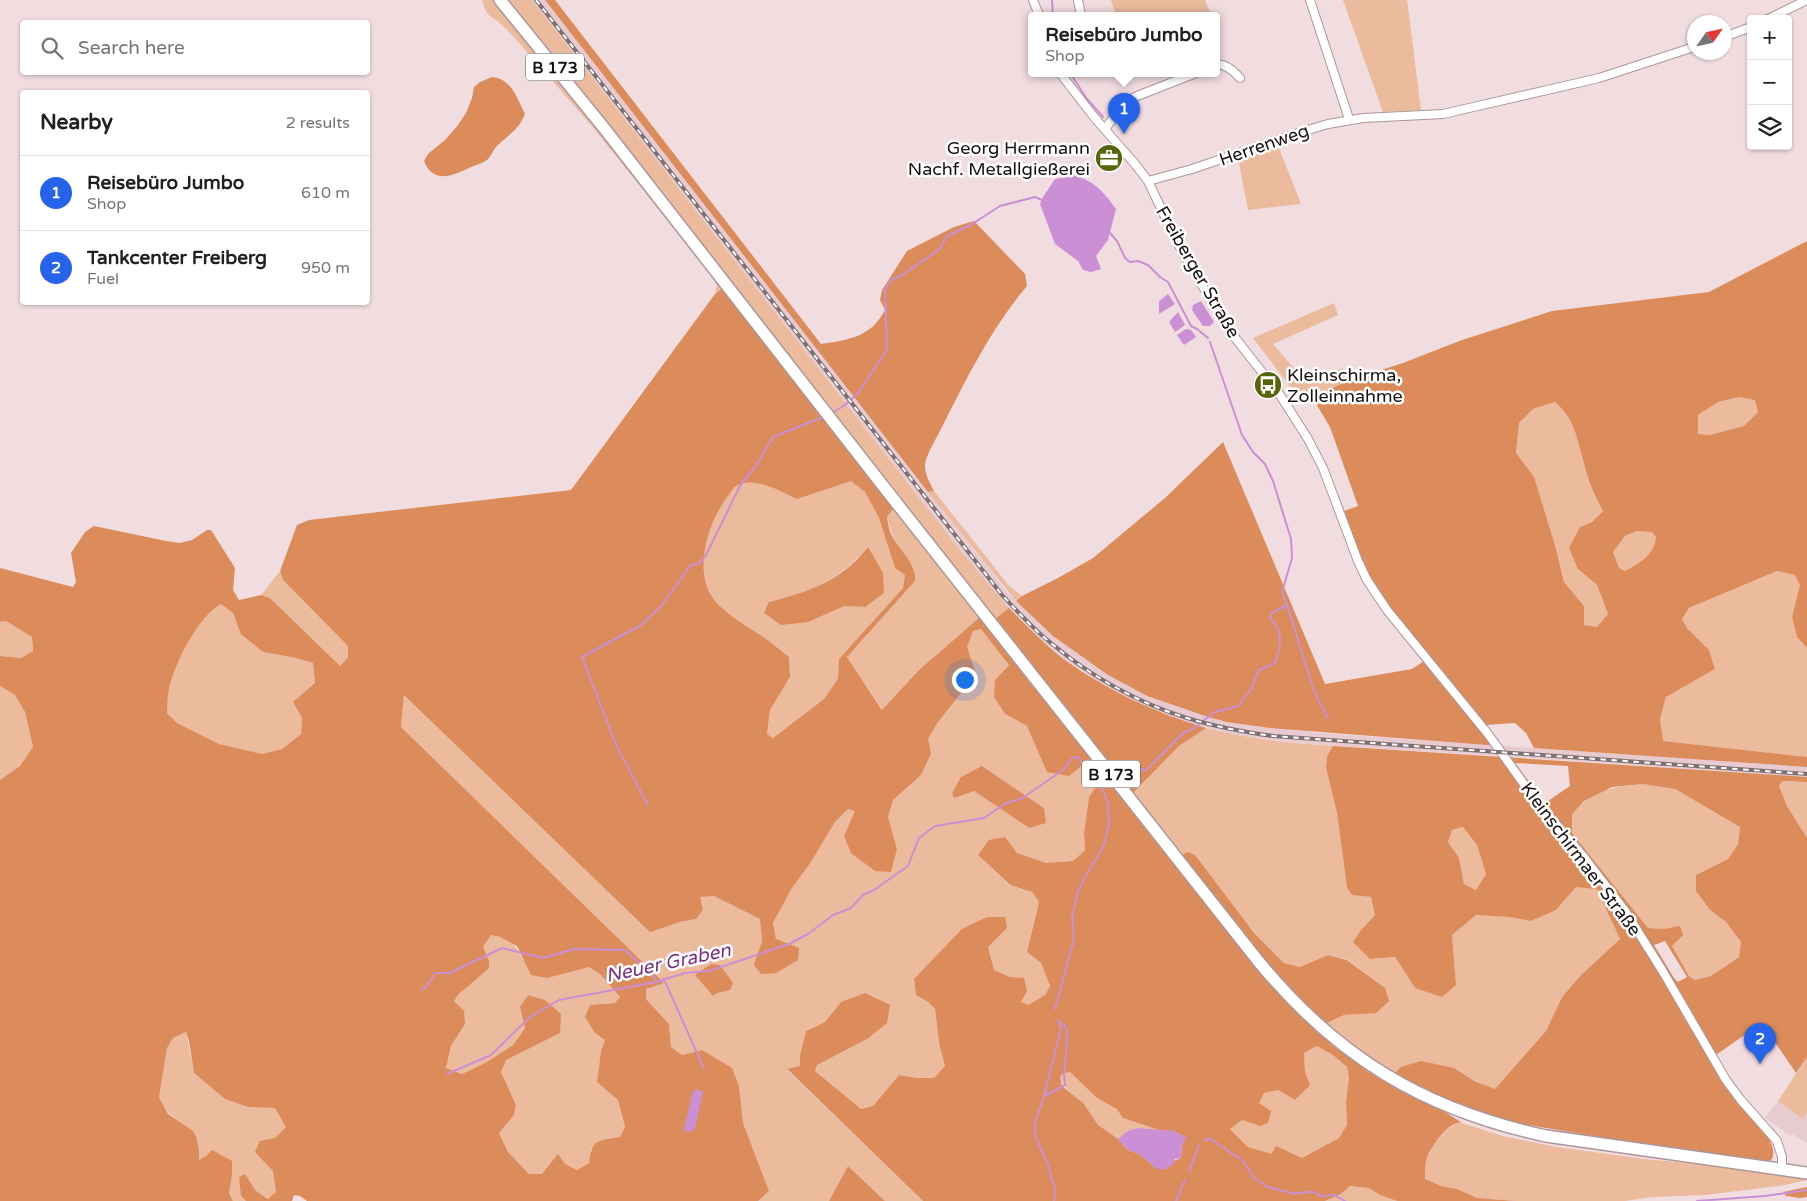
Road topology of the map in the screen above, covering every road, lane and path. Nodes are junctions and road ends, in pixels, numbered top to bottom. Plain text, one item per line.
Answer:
1 (1033, 0) edge
2 (1310, 0) edge
3 (1807, 0) edge
4 (503, 4) edge
5 (1038, 12) edge
6 (1776, 15) edge
7 (1747, 28) edge
8 (1732, 34) edge
9 (1687, 49) edge
10 (1220, 64) edge
11 (1063, 77) edge
12 (1186, 77) edge
13 (1240, 78) dead end
14 (1349, 119) junction
15 (1105, 129) junction
16 (1148, 182) junction
17 (1426, 659) joint
18 (1782, 1169) junction
19 (1807, 1173) edge

1 - 5 street
2 - 14 street
3 - 6 street
4 - 18 main road, B 173
7 - 8 street
9 - 14 street, Herrenweg
10 - 13 street
11 - 15 street, Freiberger Straße
12 - 15 street
14 - 16 street, Herrenweg
15 - 16 street, Freiberger Straße
16 - 17 street, Freiberger Straße
17 - 18 street, Kleinschirmaer Straße
18 - 19 main road, B 173

